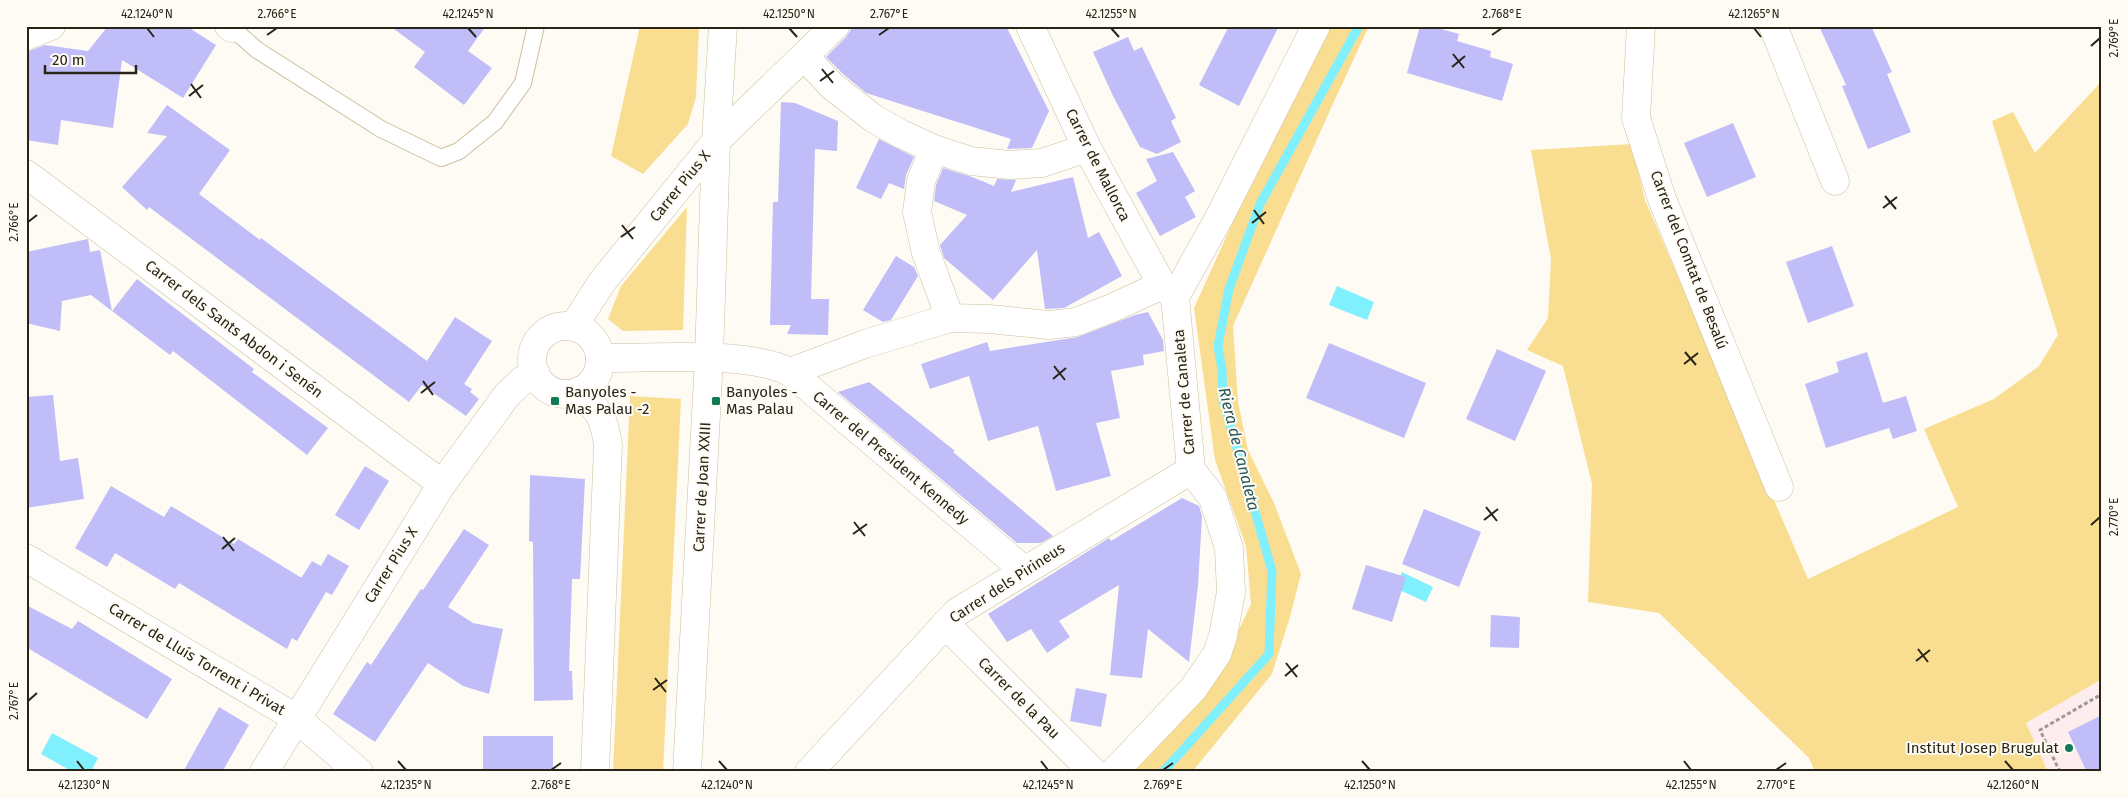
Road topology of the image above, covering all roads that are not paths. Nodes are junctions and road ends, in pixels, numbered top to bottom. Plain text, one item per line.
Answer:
1 (51, 26) edge
2 (536, 26) edge
3 (723, 26) edge
4 (835, 26) edge
5 (1030, 26) edge
6 (1316, 26) edge
7 (1641, 26) edge
8 (1773, 26) edge
9 (230, 27) edge
10 (26, 36) edge
11 (804, 56) junction
12 (716, 141) junction
13 (934, 148) junction
14 (1087, 148) junction
15 (26, 174) edge
16 (1835, 181) dead end
17 (1169, 291) junction
18 (950, 318) junction
19 (573, 327) junction
20 (600, 358) junction
21 (709, 358) junction
22 (790, 372) junction
23 (536, 374) junction
24 (579, 391) junction
25 (1191, 470) junction
26 (442, 484) junction
27 (1780, 487) dead end
28 (26, 558) edge
29 (1024, 570) junction
30 (945, 624) junction
31 (296, 718) junction
32 (264, 772) edge
33 (359, 772) edge
34 (595, 772) edge
35 (687, 772) edge
36 (808, 772) edge
37 (1093, 772) edge
38 (1114, 772) edge

1 - 10 street
2 - 9 lane
3 - 12 street, Carrer de Joan XXIII
4 - 11 street, Carrer Pius X
5 - 14 street, Carrer de Mallorca
6 - 17 street
7 - 27 street, Carrer del Comtat de Besalú
8 - 16 street
11 - 12 street, Carrer Pius X
11 - 13 street
12 - 19 street, Carrer Pius X
12 - 21 street, Carrer de Joan XXIII
13 - 14 street
13 - 18 street
14 - 17 street, Carrer de Mallorca
15 - 26 street, Carrer dels Sants Abdon i Senén
17 - 18 street
17 - 25 street, Carrer de Canaleta
18 - 22 street
19 - 20 street
19 - 23 street
20 - 21 street, Carrer del President Kennedy
20 - 24 street
21 - 22 street, Carrer del President Kennedy
21 - 35 street, Carrer de Joan XXIII
22 - 29 street, Carrer del President Kennedy
23 - 24 street
23 - 26 street, Carrer Pius X
24 - 34 street
25 - 29 street, Carrer dels Pirineus
25 - 38 street, Carrer de Canaleta
26 - 31 street, Carrer Pius X
28 - 31 street, Carrer de Lluís Torrent i Privat
29 - 30 street, Carrer dels Pirineus
30 - 36 street, Carrer dels Pirineus
30 - 37 street, Carrer de la Pau
31 - 32 street, Carrer Pius X
31 - 33 street, Carrer de Lluís Torrent i Privat

